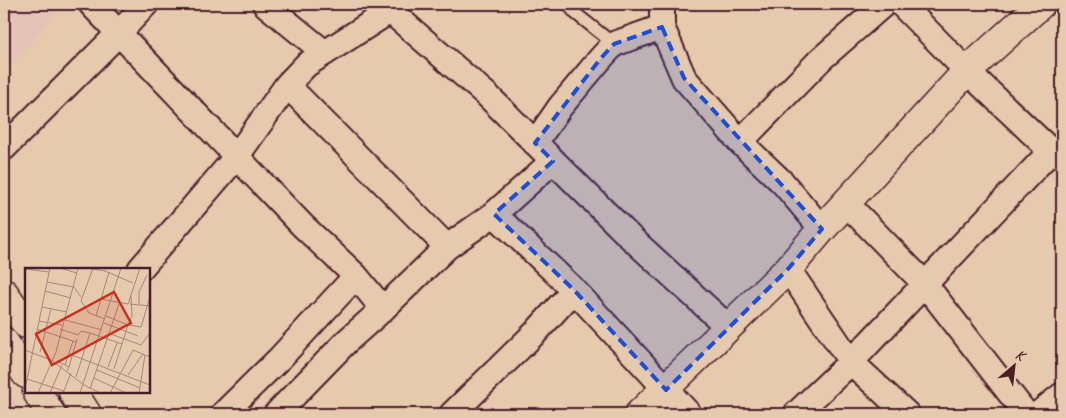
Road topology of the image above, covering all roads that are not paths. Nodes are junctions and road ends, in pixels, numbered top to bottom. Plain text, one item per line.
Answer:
1 (91, 4) edge
2 (146, 4) edge
3 (265, 4) edge
4 (568, 4) edge
5 (662, 4) edge
6 (884, 4) edge
7 (901, 4) edge
8 (1041, 4) edge
9 (394, 7) edge
10 (662, 27) junction
11 (119, 33) junction
12 (614, 44) junction
13 (326, 53) junction
14 (967, 71) junction
15 (287, 85) junction
16 (740, 142) junction
17 (535, 143) junction
18 (4, 148) edge
19 (1056, 154) edge
20 (238, 156) junction
21 (553, 161) junction
22 (846, 203) junction
23 (494, 214) junction
24 (822, 229) junction
25 (447, 247) junction
26 (141, 268) edge
27 (788, 270) junction
28 (356, 276) junction
29 (925, 284) junction
30 (574, 290) junction
31 (4, 293) edge
32 (383, 309) junction
33 (25, 323) edge
34 (728, 327) junction
35 (851, 362) junction
36 (666, 390) junction
37 (38, 393) edge
38 (74, 393) edge
39 (1062, 395) edge
40 (51, 414) edge
41 (87, 414) edge
42 (222, 414) edge
43 (276, 414) edge
44 (452, 414) edge
45 (639, 414) edge
46 (690, 414) edge
47 (796, 414) edge
48 (906, 414) edge
49 (1026, 414) edge
50 (1038, 414) edge

1 - 11 street
2 - 11 street
3 - 13 street
4 - 12 lane
5 - 10 street
6 - 16 street
7 - 14 street
8 - 14 street
9 - 13 street
9 - 17 street
10 - 12 street
10 - 16 street
11 - 18 street
11 - 20 street
12 - 17 street
13 - 15 street
14 - 19 street
14 - 22 street
15 - 20 street
15 - 25 street
16 - 24 street
17 - 21 street
19 - 29 street
20 - 26 street
20 - 28 street
21 - 23 street
21 - 34 street
22 - 24 street
22 - 29 street
23 - 25 street
23 - 30 street
24 - 27 street
25 - 32 street
27 - 34 street
27 - 35 street
28 - 32 street
28 - 42 street
29 - 35 street
29 - 49 street
30 - 36 street
30 - 44 street
31 - 33 street
32 - 43 street
34 - 36 street
35 - 47 street
35 - 48 street
36 - 45 street
36 - 46 street
37 - 40 street
38 - 41 street
39 - 50 street

